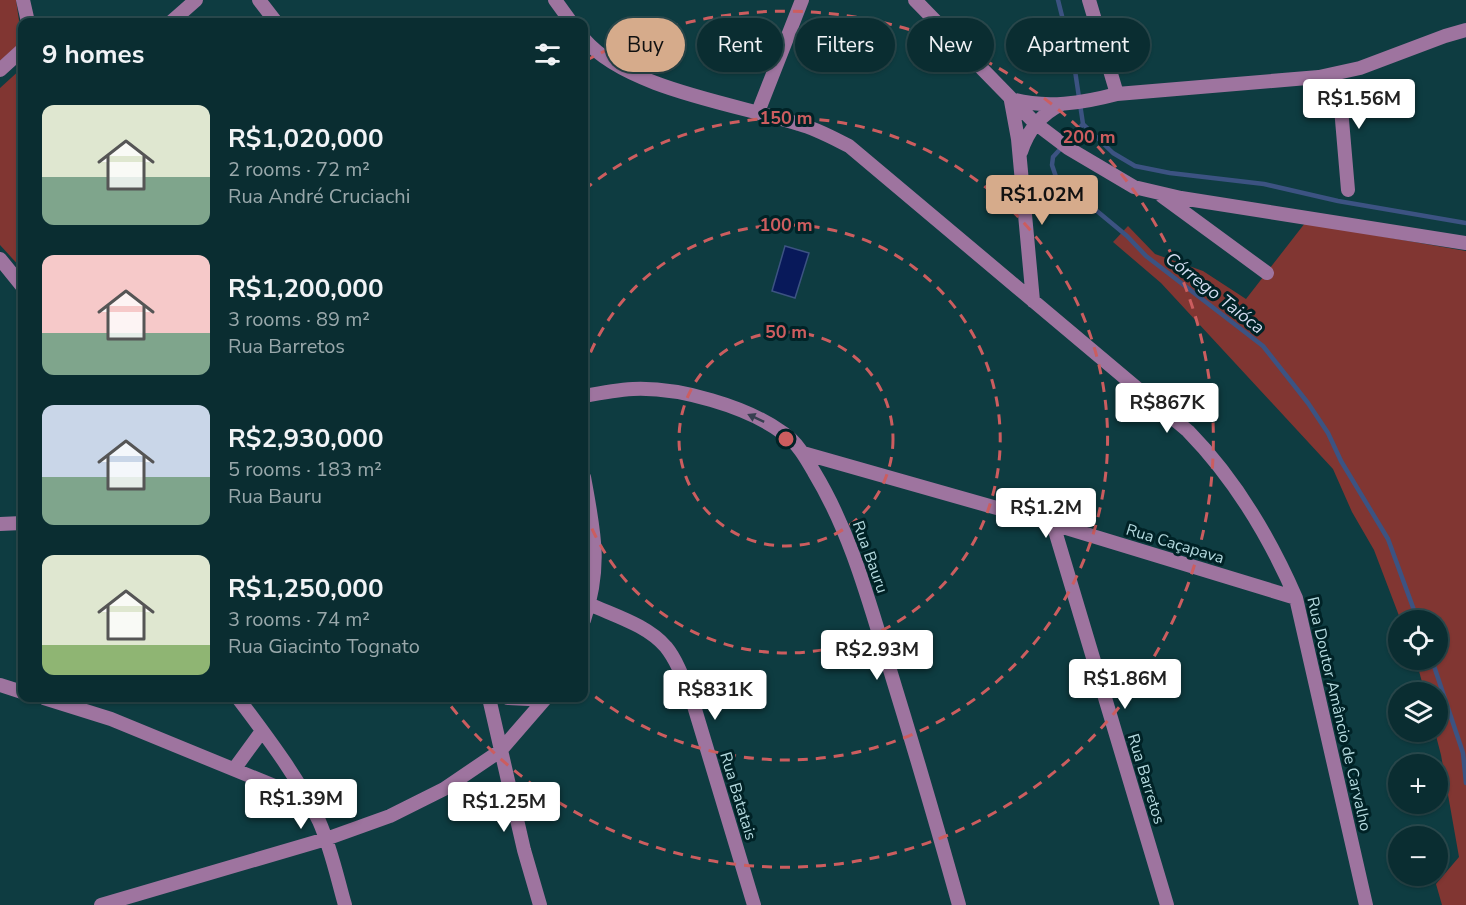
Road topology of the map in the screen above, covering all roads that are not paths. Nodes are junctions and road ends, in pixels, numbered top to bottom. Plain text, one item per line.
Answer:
1 (23, 0) edge
2 (196, 0) edge
3 (259, 0) edge
4 (555, 0) edge
5 (802, 0) edge
6 (915, 0) edge
7 (1089, 0) edge
8 (27, 18) edge
9 (176, 18) edge
10 (273, 18) edge
11 (568, 18) edge
12 (1466, 30) edge
13 (588, 44) edge
14 (18, 54) edge
15 (0, 70) edge
16 (1338, 74) junction
17 (1117, 94) junction
18 (1011, 99) junction
19 (1066, 103) junction
20 (758, 112) junction
21 (1035, 123) junction
22 (1020, 154) junction
23 (1348, 190) dead end
24 (1158, 193) junction
25 (1466, 243) edge
26 (0, 259) edge
27 (1268, 273) dead end
28 (18, 281) edge
29 (1033, 301) junction
30 (588, 395) edge
31 (803, 453) junction
32 (588, 499) edge
33 (18, 523) edge
34 (0, 524) edge
35 (1053, 524) junction
36 (1296, 598) junction
37 (589, 604) junction
38 (588, 607) edge
39 (0, 685) edge
40 (18, 691) edge
41 (57, 702) edge
42 (241, 702) edge
43 (490, 702) edge
44 (543, 702) edge
45 (262, 731) junction
46 (500, 752) junction
47 (235, 768) junction
48 (306, 799) junction
49 (326, 839) junction
50 (101, 905) edge
51 (345, 905) edge
52 (540, 905) edge
53 (754, 905) edge
54 (959, 905) edge
55 (1167, 905) edge
56 (1366, 905) edge

1 - 8 street
2 - 9 street
3 - 10 street
4 - 11 street
5 - 20 street
6 - 18 street
7 - 17 street
12 - 16 street
13 - 20 street, Rua Doutor Amâncio de Carvalho
14 - 15 street
16 - 17 street
16 - 23 street
17 - 19 street
18 - 19 street
18 - 21 street
18 - 22 street
19 - 21 street
20 - 29 street, Rua Doutor Amâncio de Carvalho
21 - 22 street
21 - 24 street
22 - 29 street
24 - 25 street
24 - 27 street
26 - 28 street
29 - 36 street, Rua Doutor Amâncio de Carvalho
31 -> 30 street, Rua Bauru
31 - 35 street, Rua Caçapava
31 - 54 street, Rua Bauru
32 - 37 street
33 - 34 street
35 - 36 street, Rua Caçapava
35 - 55 street, Rua Barretos
36 - 56 street, Rua Doutor Amâncio de Carvalho
37 - 38 street
37 - 53 street, Rua Batatais
39 - 40 street
41 - 47 street
42 - 45 street
43 - 46 street
44 - 46 street
45 - 47 street
45 - 48 street
46 - 49 street
46 - 52 street
47 - 48 street
48 - 49 street
49 - 50 street
49 - 51 street

